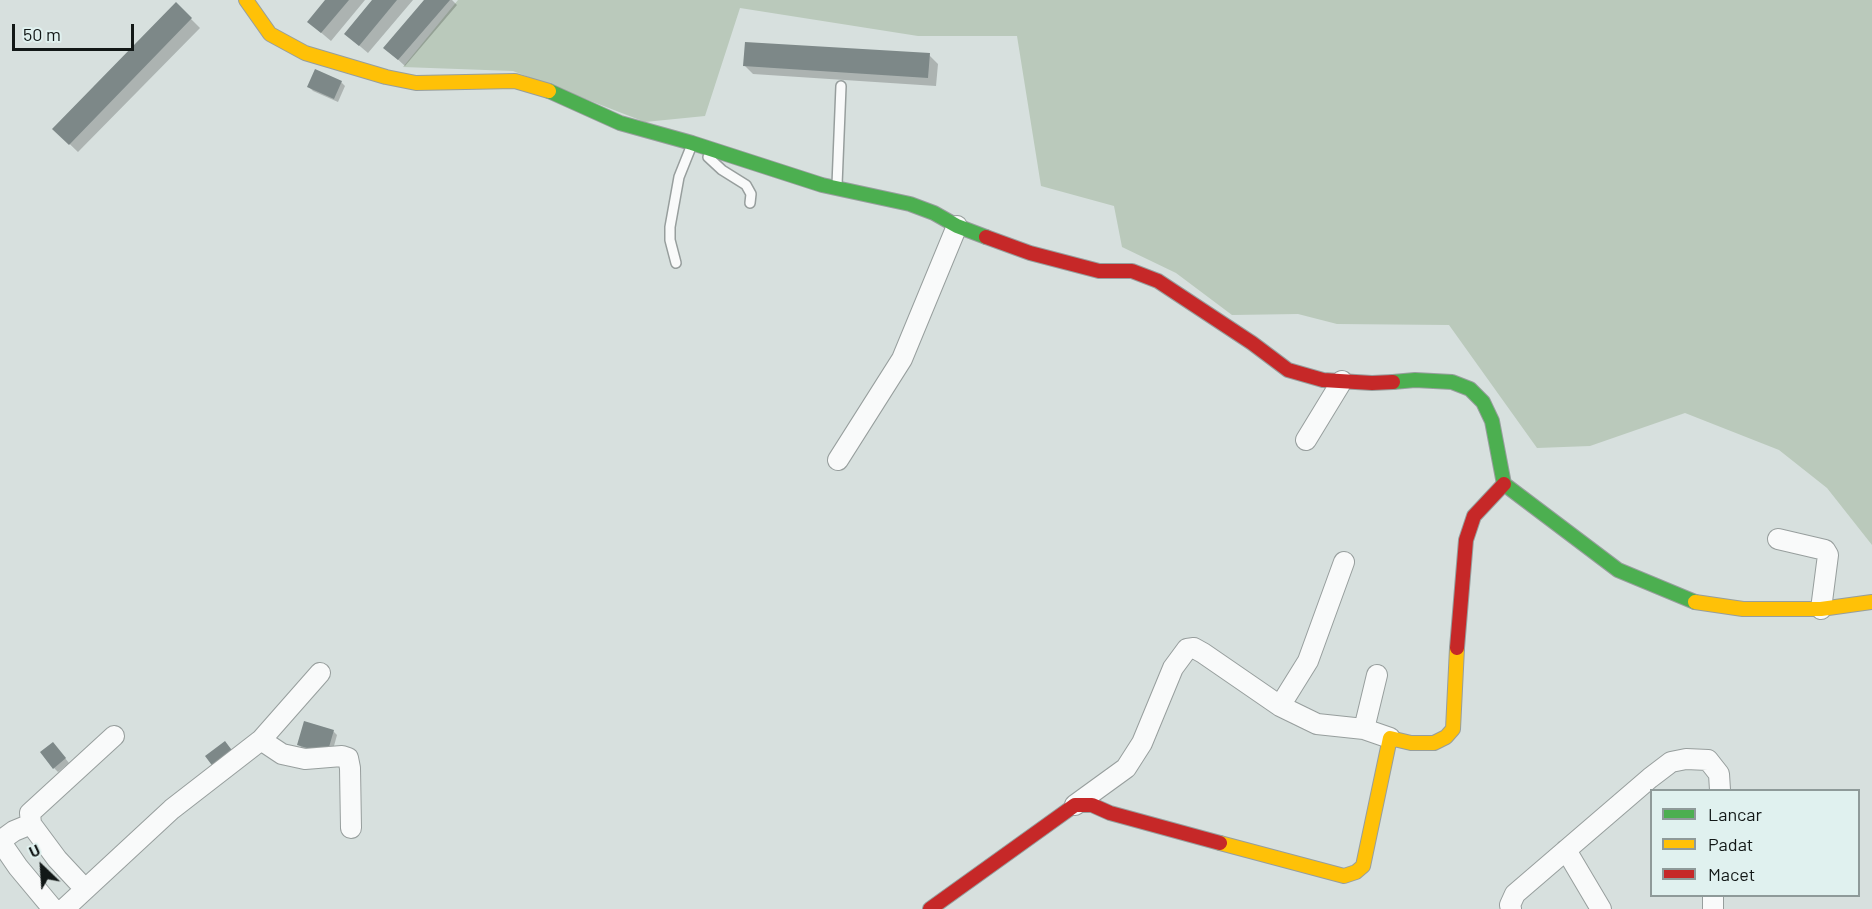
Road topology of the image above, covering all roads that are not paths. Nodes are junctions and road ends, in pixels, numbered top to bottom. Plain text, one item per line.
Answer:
1 (246, 0) edge
2 (841, 86) dead end
3 (691, 145) junction
4 (837, 188) junction
5 (750, 203) dead end
6 (957, 226) junction
7 (676, 263) dead end
8 (1342, 381) junction
9 (1306, 440) dead end
10 (838, 460) dead end
11 (1504, 484) junction
12 (1778, 540) dead end
13 (1344, 562) dead end
14 (1872, 602) edge
15 (1821, 609) junction
16 (320, 673) dead end
17 (1377, 675) dead end
18 (1280, 706) junction
19 (1364, 729) junction
20 (114, 736) dead end
21 (1390, 738) junction
22 (261, 740) junction
23 (1720, 789) edge
24 (1075, 805) junction
25 (31, 824) junction
26 (351, 828) dead end
27 (1566, 850) junction
28 (84, 888) junction
29 (1509, 908) edge
30 (53, 909) edge
31 (64, 909) edge
32 (930, 909) edge
33 (1601, 909) edge

1 - 3 street
2 - 4 lane
3 - 4 street
3 - 5 lane
3 - 7 lane
4 - 6 street
6 - 8 street
6 - 10 street
8 - 9 street
8 - 11 street
11 - 15 street
11 - 21 street
12 - 15 street
13 - 18 street
14 - 15 street
16 - 22 street
17 - 19 street
18 - 19 street
18 - 24 street
19 - 21 street
20 - 25 street
21 - 24 street
22 - 26 street
22 - 28 street
23 - 27 street
24 - 32 street
25 - 28 street
25 - 30 street
27 - 29 street
27 - 33 street
28 - 31 street

